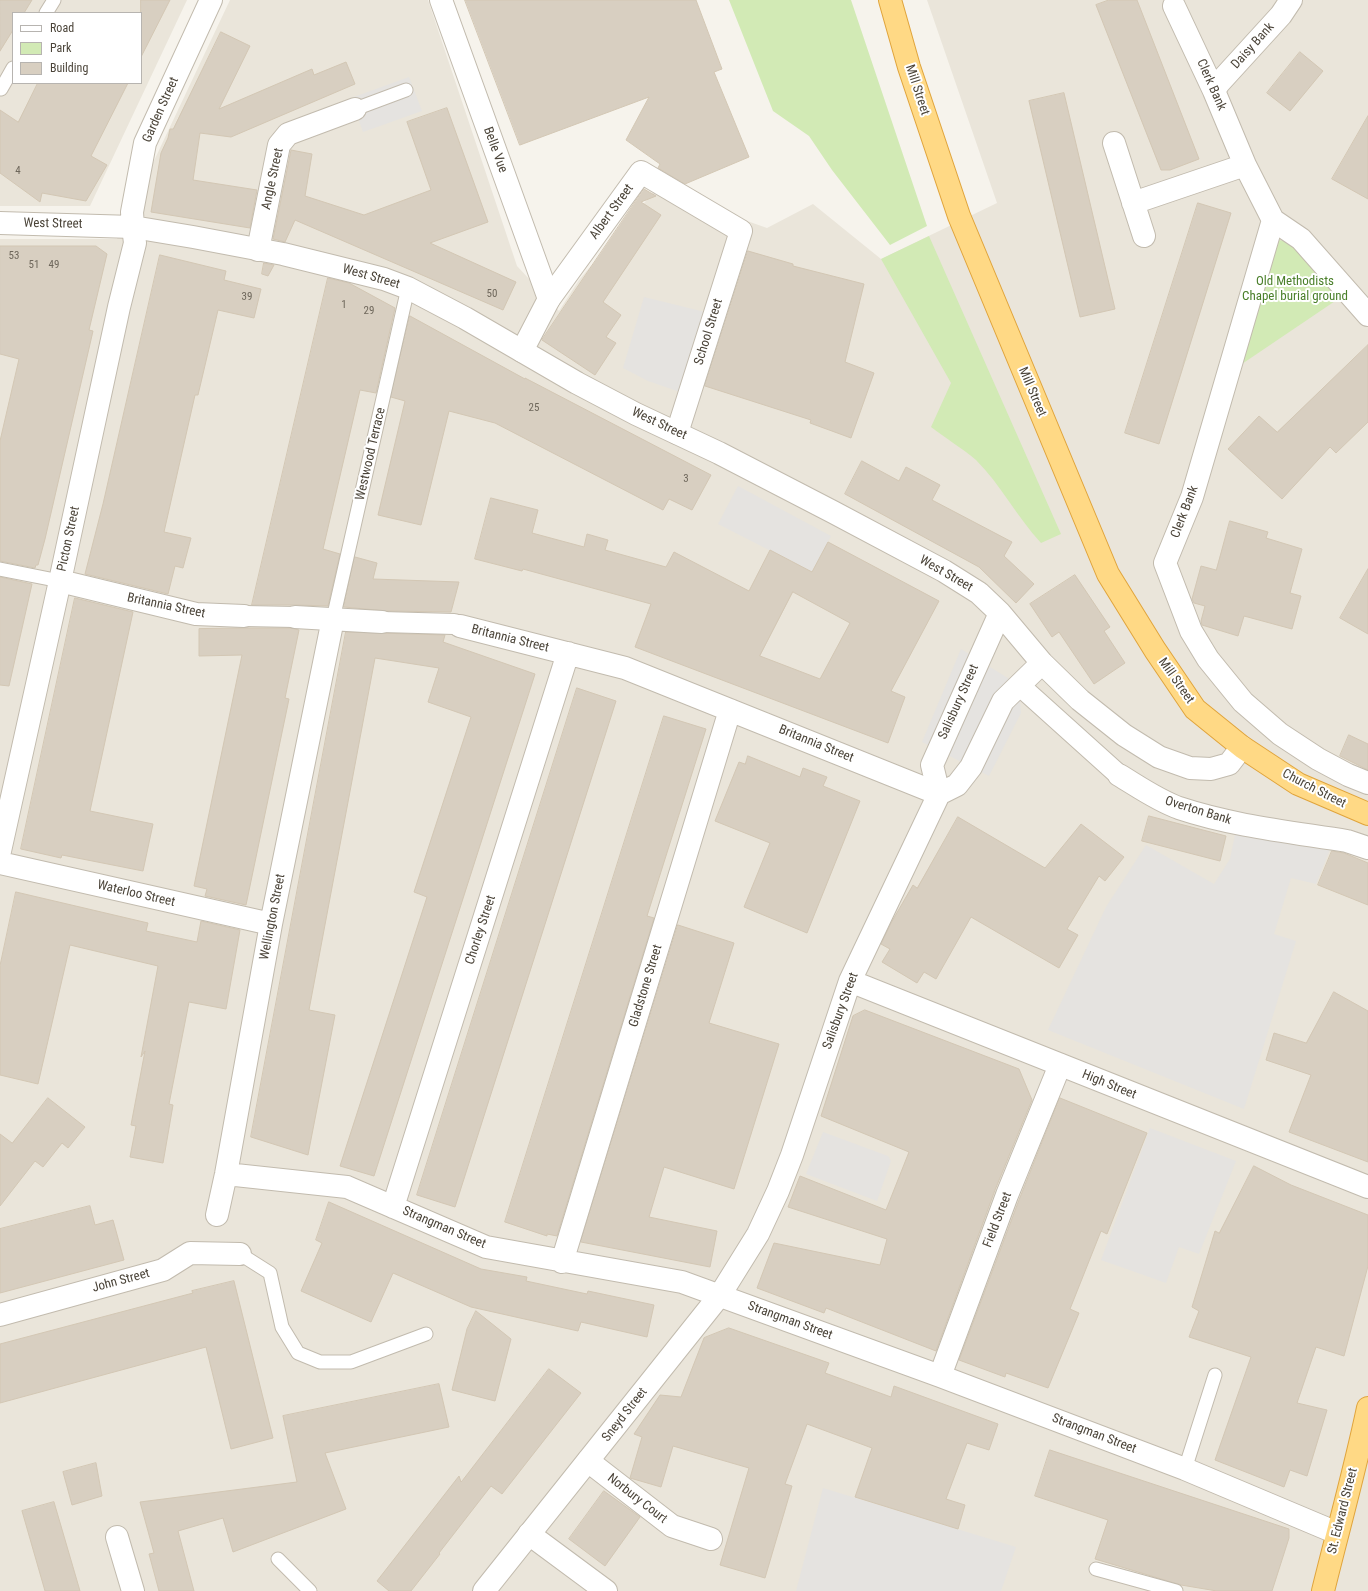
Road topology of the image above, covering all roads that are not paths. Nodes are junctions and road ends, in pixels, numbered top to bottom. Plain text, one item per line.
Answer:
1 (54, 0) edge
2 (211, 0) edge
3 (441, 0) edge
4 (890, 0) edge
5 (1291, 0) edge
6 (1174, 6) dead end
7 (47, 12) edge
8 (12, 70) edge
9 (1, 89) edge
10 (406, 90) dead end
11 (1214, 91) junction
12 (355, 109) joint
13 (1114, 143) dead end
14 (1245, 165) junction
15 (1133, 203) junction
16 (1273, 220) junction
17 (0, 223) edge
18 (133, 227) junction
19 (740, 231) joint
20 (1144, 236) dead end
21 (258, 250) junction
22 (408, 288) junction
23 (549, 299) junction
24 (1368, 315) edge
25 (522, 351) junction
26 (677, 433) junction
27 (0, 569) edge
28 (60, 581) junction
29 (1000, 613) junction
30 (244, 616) joint
31 (295, 617) joint
32 (333, 619) junction
33 (382, 622) joint
34 (460, 626) joint
35 (568, 653) junction
36 (1042, 663) junction
37 (1019, 685) junction
38 (730, 710) junction
39 (1242, 747) junction
40 (1119, 776) joint
41 (1368, 783) edge
42 (938, 794) junction
43 (1368, 814) edge
44 (1368, 848) edge
45 (0, 851) edge
46 (0, 863) edge
47 (271, 924) junction
48 (850, 981) junction
49 (1060, 1065) junction
50 (226, 1174) junction
51 (1368, 1187) edge
52 (393, 1207) junction
53 (217, 1215) dead end
54 (758, 1234) joint
55 (240, 1254) joint
56 (562, 1262) junction
57 (720, 1295) junction
58 (0, 1315) edge
59 (426, 1334) dead end
60 (1215, 1375) dead end
61 (940, 1376) junction
62 (1367, 1416) edge
63 (588, 1461) junction
64 (1185, 1469) junction
65 (1337, 1533) junction
66 (530, 1534) junction
67 (117, 1537) dead end
68 (711, 1539) dead end
69 (278, 1559) dead end
70 (1096, 1569) dead end
71 (133, 1591) edge
72 (310, 1591) edge
73 (484, 1591) edge
74 (606, 1591) edge
75 (1176, 1591) edge
76 (1323, 1591) edge

1 - 7 lane
2 - 18 street, Garden Street
3 - 23 street, Belle Vue
4 - 39 highway, Mill Street
5 - 11 street, Daisy Bank
6 - 11 street, Clerk Bank
8 - 9 lane
10 - 12 lane
11 - 14 street, Clerk Bank
12 - 21 street, Angle Street
13 - 15 street
14 - 15 street
14 - 16 street, Clerk Bank
15 - 20 street
16 - 24 street
16 - 41 street, Clerk Bank
17 - 18 street, West Street
18 - 21 street, West Street
18 - 28 street, Picton Street
19 - 23 street, Albert Street
19 - 26 street, School Street
21 - 22 street, West Street
22 - 25 street, West Street
22 - 32 lane, Westwood Terrace
23 - 25 street, Albert Street
25 - 26 street, West Street
26 - 29 street, West Street
27 - 28 lane
28 - 30 street, Britannia Street
28 - 45 street, Picton Street
29 - 36 street, West Street
29 - 42 street, Salisbury Street
30 - 31 street, Britannia Street
31 - 32 street, Britannia Street
32 - 33 street, Britannia Street
32 - 47 street, Wellington Street
33 - 34 street, Britannia Street
34 - 35 street, Britannia Street
35 - 38 street, Britannia Street
35 - 52 street, Chorley Street
36 - 37 street
36 - 39 street, West Street
37 - 40 street, Overton Bank
37 - 42 street
38 - 42 street, Britannia Street
38 - 56 street, Gladstone Street
39 - 43 highway, Church Street
40 - 44 street, Overton Bank
42 - 48 street, Salisbury Street
46 - 47 street, Waterloo Street
47 - 50 street, Wellington Street
48 - 49 street, High Street
48 - 54 street, Salisbury Street
49 - 51 street, High Street
49 - 61 street, Field Street
50 - 52 street, Strangman Street
50 - 53 street, Wellington Street
52 - 56 street, Strangman Street
54 - 57 street, Sneyd Street
55 - 58 street, John Street
55 - 59 lane
56 - 57 street, Strangman Street
57 - 61 street, Strangman Street
57 - 63 street, Sneyd Street
60 - 64 lane
61 - 64 street, Strangman Street
62 - 65 highway, St. Edward Street
63 - 66 street, Sneyd Street
63 - 68 street, Norbury Court
64 - 65 street, Strangman Street
65 - 76 highway, St. Edward Street
66 - 73 street, Sneyd Street
66 - 74 street
67 - 71 street
69 - 72 lane
70 - 75 lane

